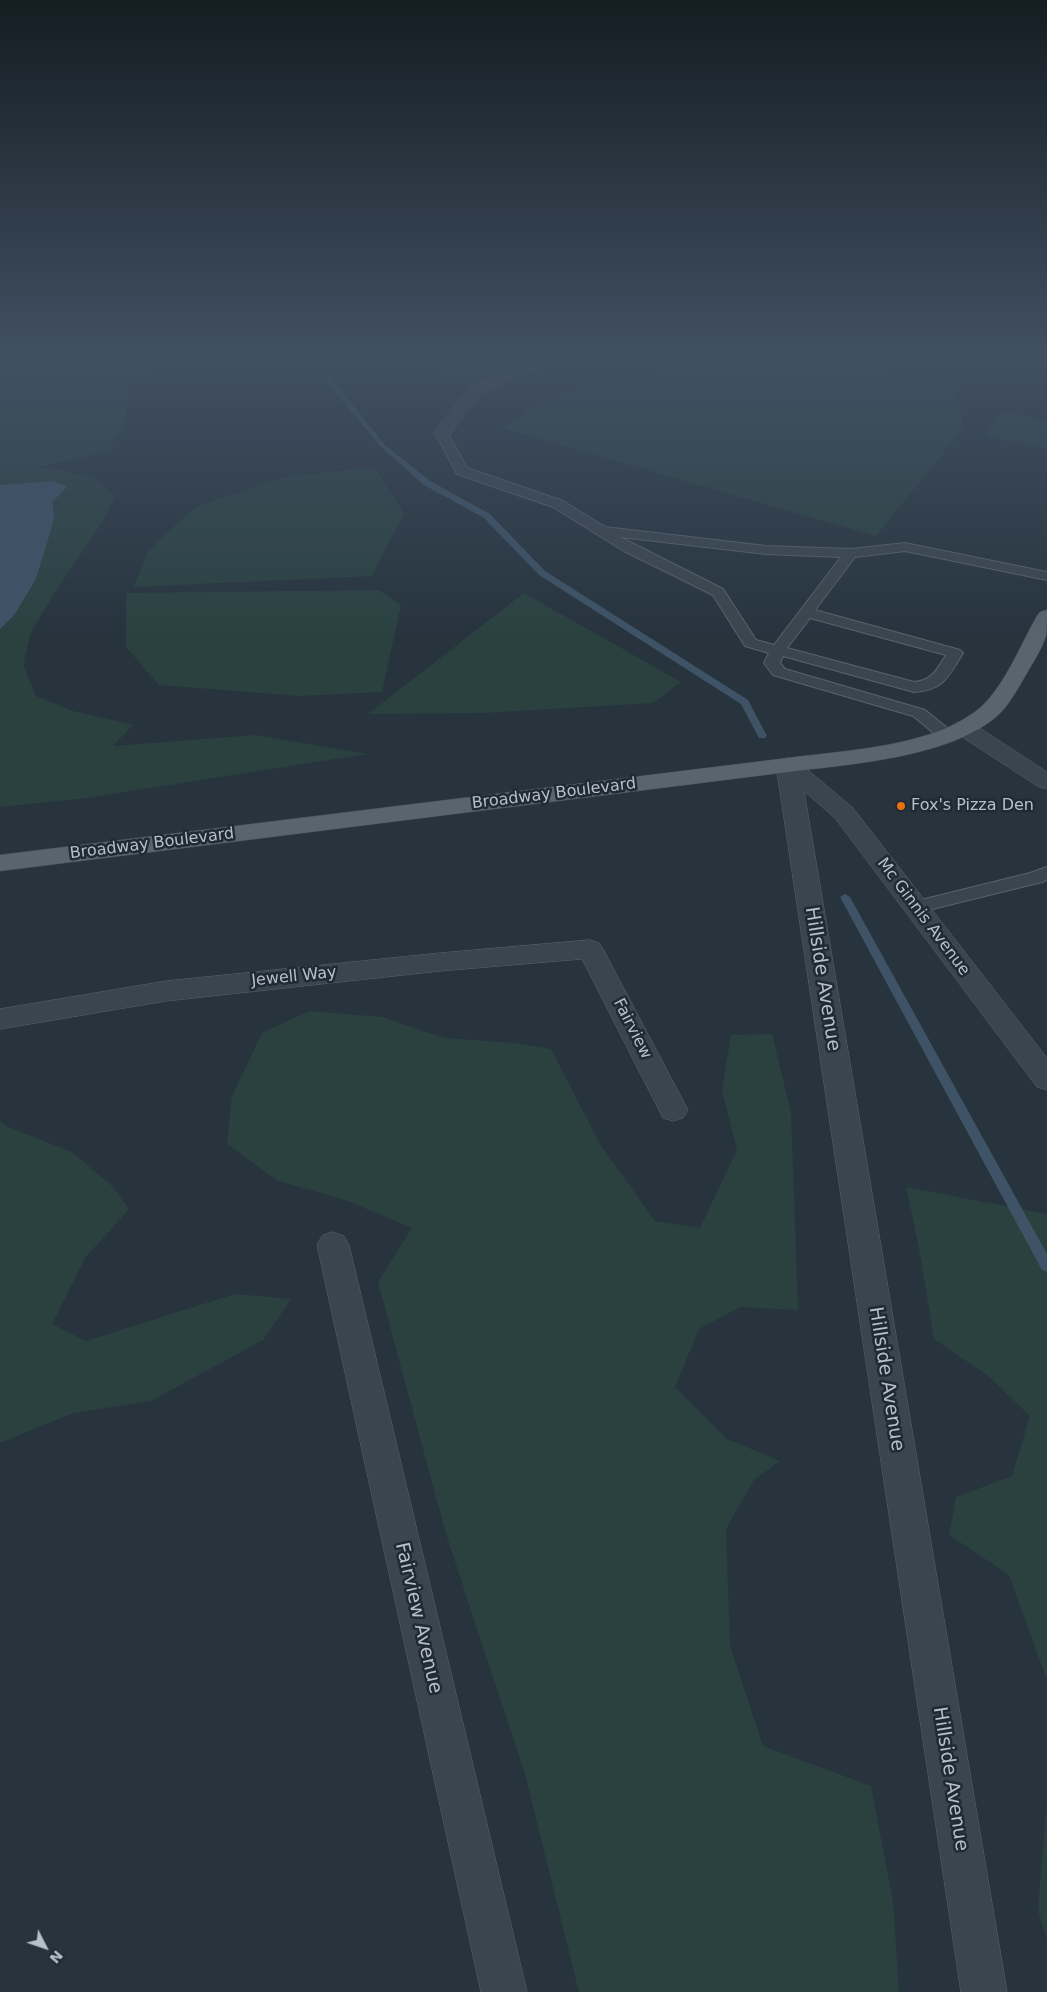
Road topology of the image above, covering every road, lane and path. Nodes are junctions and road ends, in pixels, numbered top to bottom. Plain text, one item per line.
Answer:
1 (453, 454) edge
2 (599, 530) junction
3 (851, 553) junction
4 (1047, 576) edge
5 (805, 612) junction
6 (1046, 620) edge
7 (778, 650) junction
8 (955, 732) junction
9 (788, 765) junction
10 (1047, 782) edge
11 (0, 863) edge
12 (1043, 880) edge
13 (916, 907) junction
14 (590, 949) joint
15 (0, 1019) edge
16 (1047, 1079) edge
17 (673, 1110) dead end
18 (333, 1245) dead end
19 (504, 1992) edge
20 (984, 1992) edge

1 - 2 lane
2 - 3 lane
2 - 7 lane
3 - 4 lane
3 - 5 lane
5 - 7 lane
5 - 7 lane
6 - 8 main road, Broadway Boulevard
7 - 8 lane
8 - 9 main road, Broadway Boulevard
8 - 10 street
9 - 11 main road, Broadway Boulevard
9 - 13 street, Mc Ginnis Avenue
9 - 20 street, Hillside Avenue
12 - 13 lane
13 - 16 street, Mc Ginnis Avenue
14 - 15 street, Jewell Way
14 - 17 street, Fairview
18 - 19 street, Fairview Avenue

